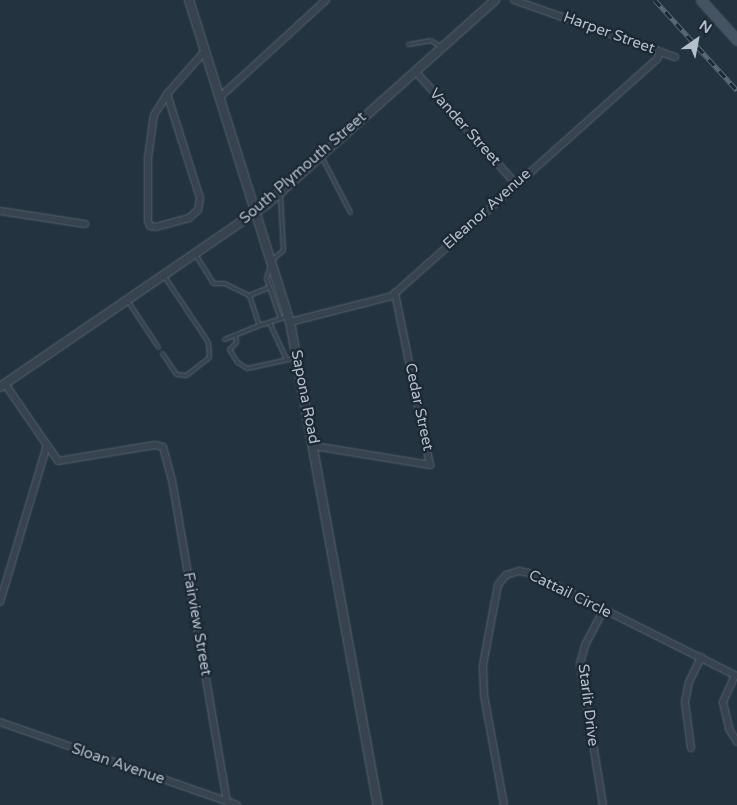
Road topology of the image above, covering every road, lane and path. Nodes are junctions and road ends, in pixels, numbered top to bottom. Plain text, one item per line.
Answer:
1 (189, 0) edge
2 (326, 0) edge
3 (494, 0) edge
4 (514, 0) edge
5 (701, 0) edge
6 (737, 40) edge
7 (408, 44) dead end
8 (442, 47) junction
9 (205, 51) junction
10 (660, 52) junction
11 (675, 57) dead end
12 (415, 71) junction
13 (167, 94) junction
14 (220, 97) junction
15 (321, 155) junction
16 (516, 183) junction
17 (279, 193) junction
18 (0, 211) edge
19 (256, 212) junction
20 (350, 212) dead end
21 (85, 224) dead end
22 (195, 254) junction
23 (271, 260) junction
24 (163, 275) junction
25 (269, 287) junction
26 (395, 293) junction
27 (249, 295) junction
28 (127, 300) junction
29 (286, 319) junction
30 (269, 322) junction
31 (259, 325) junction
32 (235, 335) junction
33 (224, 339) dead end
34 (158, 347) dead end
35 (162, 353) dead end
36 (297, 357) junction
37 (286, 359) junction
38 (2, 386) edge
39 (47, 446) junction
40 (314, 446) junction
41 (0, 602) edge
42 (604, 610) junction
43 (700, 657) junction
44 (736, 675) edge
45 (0, 722) edge
46 (737, 742) edge
47 (691, 748) dead end
48 (227, 802) junction
49 (236, 805) edge
50 (378, 805) edge
51 (504, 805) edge
52 (603, 805) edge

1 - 9 street, Sapona Road
2 - 14 street
3 - 8 street, South Plymouth Street
4 - 10 street, Harper Street
5 - 6 main road
7 - 8 lane
8 - 12 street, South Plymouth Street
9 - 13 street
9 - 14 street, Sapona Road
10 - 11 street, Harper Street
10 - 16 street, Eleanor Avenue
12 - 15 street, South Plymouth Street
12 - 16 street, Vander Street
13 - 13 street
14 - 19 street, Sapona Road
15 - 17 street, South Plymouth Street
15 - 20 lane
16 - 26 street, Eleanor Avenue
17 - 19 street, South Plymouth Street
17 - 23 lane
18 - 21 street
19 - 22 street, South Plymouth Street
19 - 23 street, Sapona Road
22 - 24 street, South Plymouth Street
22 - 27 lane
23 - 25 lane
23 - 29 street, Sapona Road
24 - 28 street, South Plymouth Street
24 - 35 lane
25 - 27 lane
25 - 29 lane
26 - 29 street, Eleanor Avenue
26 - 40 street, Cedar Street
27 - 31 lane
28 - 34 lane
28 - 38 street, South Plymouth Street
29 - 30 lane
29 - 36 street, Sapona Road
30 - 31 lane
30 - 37 lane
31 - 32 lane
32 - 33 lane
32 - 37 lane
36 - 37 lane
36 - 40 street, Sapona Road
38 - 39 street
39 - 41 street
39 - 48 street, Fairview Street
40 - 50 street, Sapona Road
42 - 43 street, Cattail Circle
42 - 51 street, Cattail Circle
42 - 52 street, Starlit Drive
43 - 44 street, Cattail Circle
43 - 47 street
44 - 46 street
45 - 48 street, Sloan Avenue
48 - 49 street, Sloan Avenue

